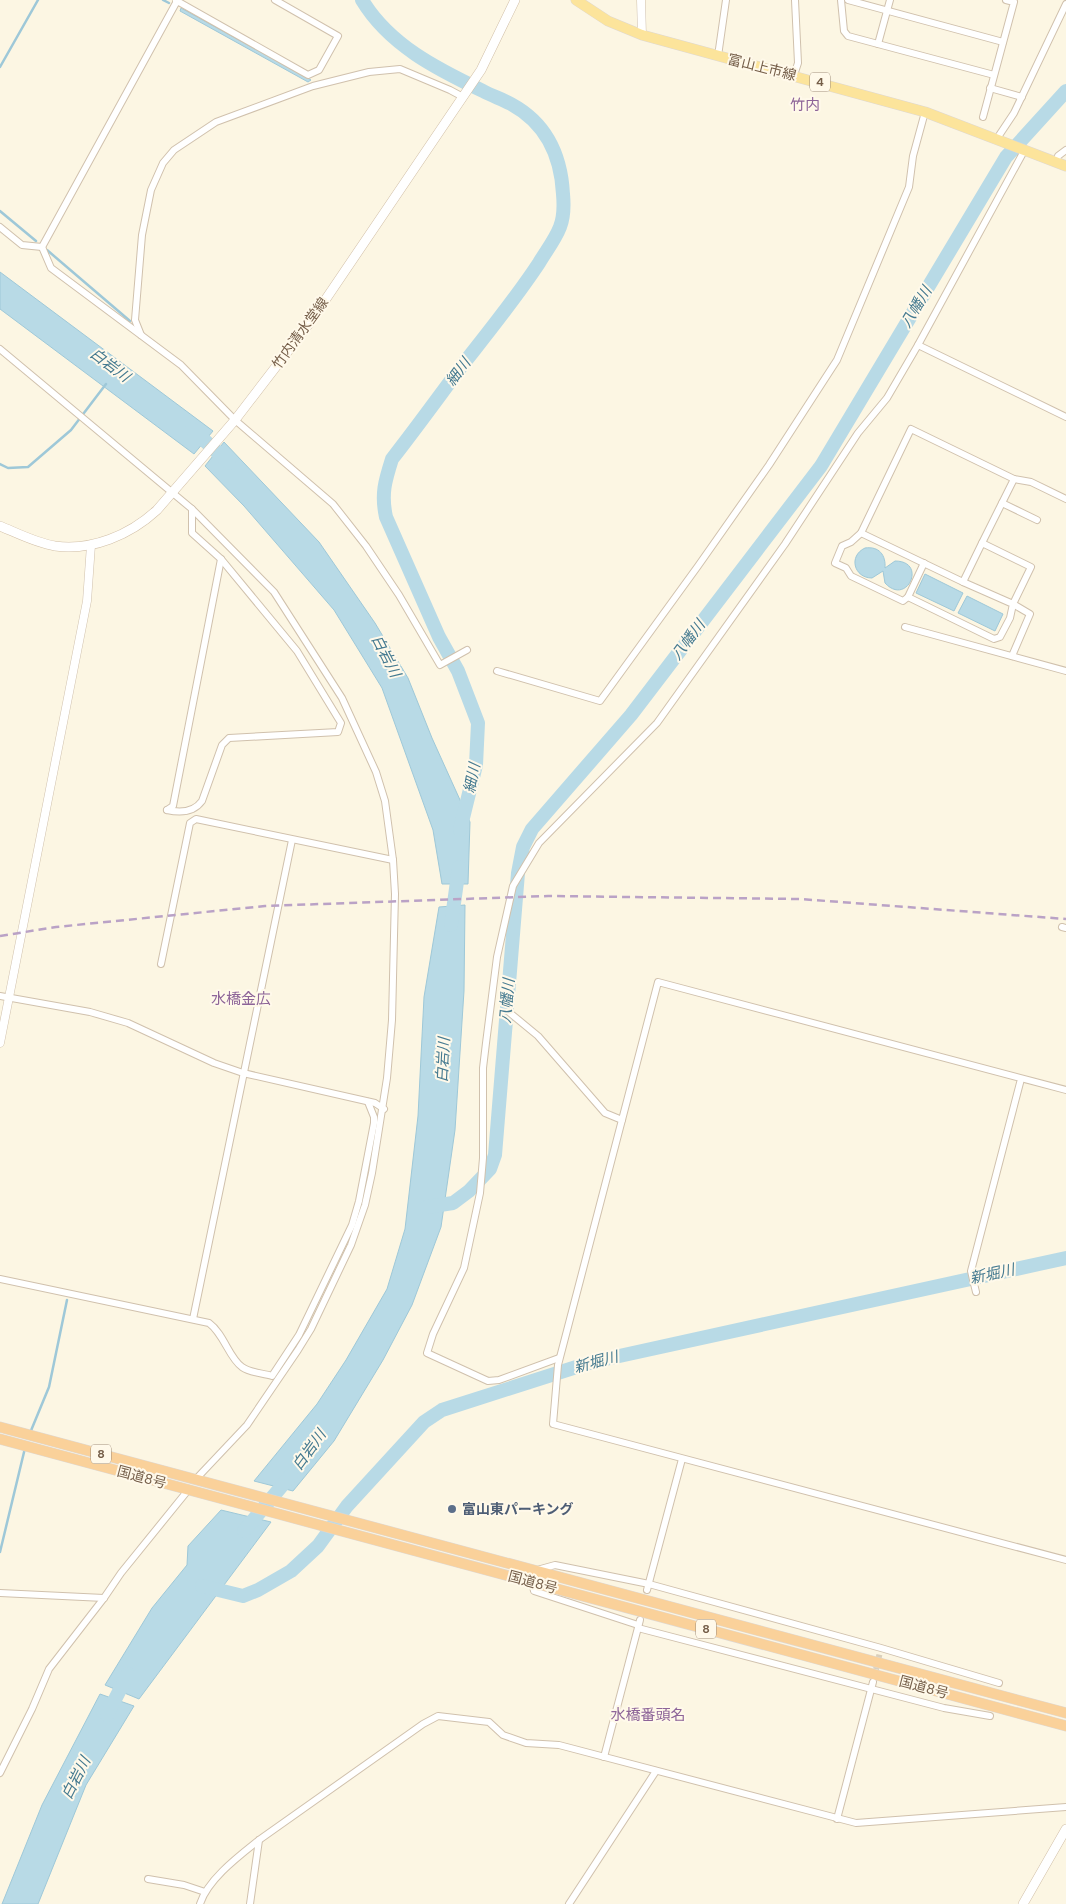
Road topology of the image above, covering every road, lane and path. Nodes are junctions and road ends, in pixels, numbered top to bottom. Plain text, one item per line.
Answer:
1 (275, 0) edge
2 (515, 0) edge
3 (576, 0) edge
4 (641, 0) edge
5 (726, 0) edge
6 (795, 0) edge
7 (841, 0) edge
8 (848, 0) edge
9 (890, 0) edge
10 (1006, 0) edge
11 (177, 1) edge
12 (1066, 4) edge
13 (887, 11) junction
14 (642, 35) junction
15 (1003, 42) junction
16 (878, 44) junction
17 (718, 56) junction
18 (794, 75) junction
19 (994, 76) junction
20 (990, 88) junction
21 (463, 97) junction
22 (1022, 97) junction
23 (925, 112) junction
24 (983, 117) dead end
25 (996, 140) junction
26 (1066, 150) edge
27 (1024, 151) junction
28 (1056, 163) junction
29 (1066, 166) edge
30 (0, 227) edge
31 (42, 247) junction
32 (142, 336) junction
33 (918, 346) junction
34 (0, 349) edge
35 (1066, 417) edge
36 (235, 420) junction
37 (1014, 479) junction
38 (174, 492) junction
39 (1066, 499) edge
40 (1002, 502) junction
41 (192, 509) junction
42 (1037, 520) dead end
43 (0, 526) edge
44 (861, 533) junction
45 (982, 543) junction
46 (91, 545) junction
47 (220, 559) junction
48 (924, 563) junction
49 (963, 582) junction
50 (908, 597) junction
51 (1012, 604) junction
52 (904, 627) dead end
53 (467, 650) dead end
54 (1012, 656) junction
55 (1066, 670) edge
56 (497, 671) dead end
57 (292, 840) junction
58 (393, 860) junction
59 (161, 964) dead end
60 (0, 996) edge
61 (9, 997) junction
62 (510, 1013) dead end
63 (0, 1043) edge
64 (243, 1073) junction
65 (1021, 1079) junction
66 (1066, 1090) edge
67 (368, 1102) junction
68 (384, 1109) junction
69 (622, 1120) junction
70 (0, 1279) edge
71 (976, 1292) dead end
72 (193, 1319) junction
73 (558, 1362) junction
74 (0, 1427) edge
75 (0, 1439) edge
76 (682, 1459) junction
77 (199, 1480) junction
78 (193, 1491) junction
79 (1066, 1560) edge
80 (536, 1570) junction
81 (532, 1582) junction
82 (648, 1587) junction
83 (0, 1593) edge
84 (104, 1598) junction
85 (638, 1624) junction
86 (999, 1683) dead end
87 (872, 1685) junction
88 (1066, 1713) edge
89 (990, 1716) dead end
90 (1066, 1726) edge
91 (604, 1757) junction
92 (656, 1771) junction
93 (0, 1773) edge
94 (1066, 1807) edge
95 (837, 1819) junction
96 (1066, 1829) edge
97 (259, 1840) junction
98 (148, 1879) dead end
99 (205, 1892) junction
100 (200, 1904) edge
101 (250, 1904) edge
102 (569, 1904) edge
103 (1023, 1904) edge

1 - 11 street
2 - 21 main road, 竹内清水堂線
3 - 14 main road, 富山上市線 / 4
4 - 14 street
5 - 17 street
6 - 18 street
7 - 16 street
8 - 13 street
9 - 13 street
10 - 15 street
11 - 31 street
12 - 22 street
13 - 15 street
13 - 16 street
14 - 17 main road, 富山上市線 / 4
15 - 19 street
16 - 19 street
17 - 18 main road, 富山上市線 / 4
18 - 23 main road, 富山上市線 / 4
19 - 20 street
20 - 22 street
20 - 24 street
21 - 32 street
21 - 36 main road, 竹内清水堂線
22 - 25 street
23 - 25 main road, 富山上市線 / 4
23 - 56 street
25 - 27 main road, 富山上市線 / 4
26 - 28 street
27 - 28 main road, 富山上市線 / 4
27 - 33 street
28 - 29 main road, 富山上市線 / 4
30 - 31 street
31 - 32 street
32 - 36 street
33 - 35 street
33 - 73 street
34 - 38 street
36 - 38 main road, 竹内清水堂線
36 - 53 street
37 - 39 street
37 - 40 street
37 - 44 street
38 - 41 street
38 - 46 main road, 竹内清水堂線
40 - 42 street
40 - 45 street
41 - 47 street
41 - 58 street
43 - 46 main road, 竹内清水堂線
44 - 48 street
44 - 50 street
45 - 49 street
45 - 51 street
46 - 61 street
47 - 47 street
48 - 49 street
48 - 50 street
49 - 51 street
50 - 51 street
51 - 54 street
52 - 54 street
54 - 55 street
57 - 58 street
57 - 59 street
57 - 64 street
58 - 68 street
60 - 61 street
61 - 63 street
61 - 64 street
62 - 69 street
64 - 67 street
64 - 72 street
65 - 66 street
65 - 69 street
65 - 71 street
67 - 68 street
67 - 72 street
68 - 77 street
69 - 73 street
70 - 72 street
73 - 76 street
74 - 77 highway, 国道8号 / 8
75 - 78 highway, 国道8号 / 8
76 - 79 street
76 - 82 street
77 - 80 highway, 国道8号 / 8
78 - 81 highway, 国道8号 / 8
78 - 84 street
80 - 82 street
80 - 88 highway, 国道8号 / 8
81 - 85 street
81 - 90 highway, 国道8号 / 8
82 - 86 street
83 - 84 street
84 - 93 street
85 - 87 street
85 - 91 street
87 - 89 street
87 - 95 street
91 - 92 street
91 - 97 street
92 - 95 street
92 - 102 street
94 - 95 street
96 - 103 main road
97 - 99 street
97 - 101 street
98 - 99 street
99 - 100 street

